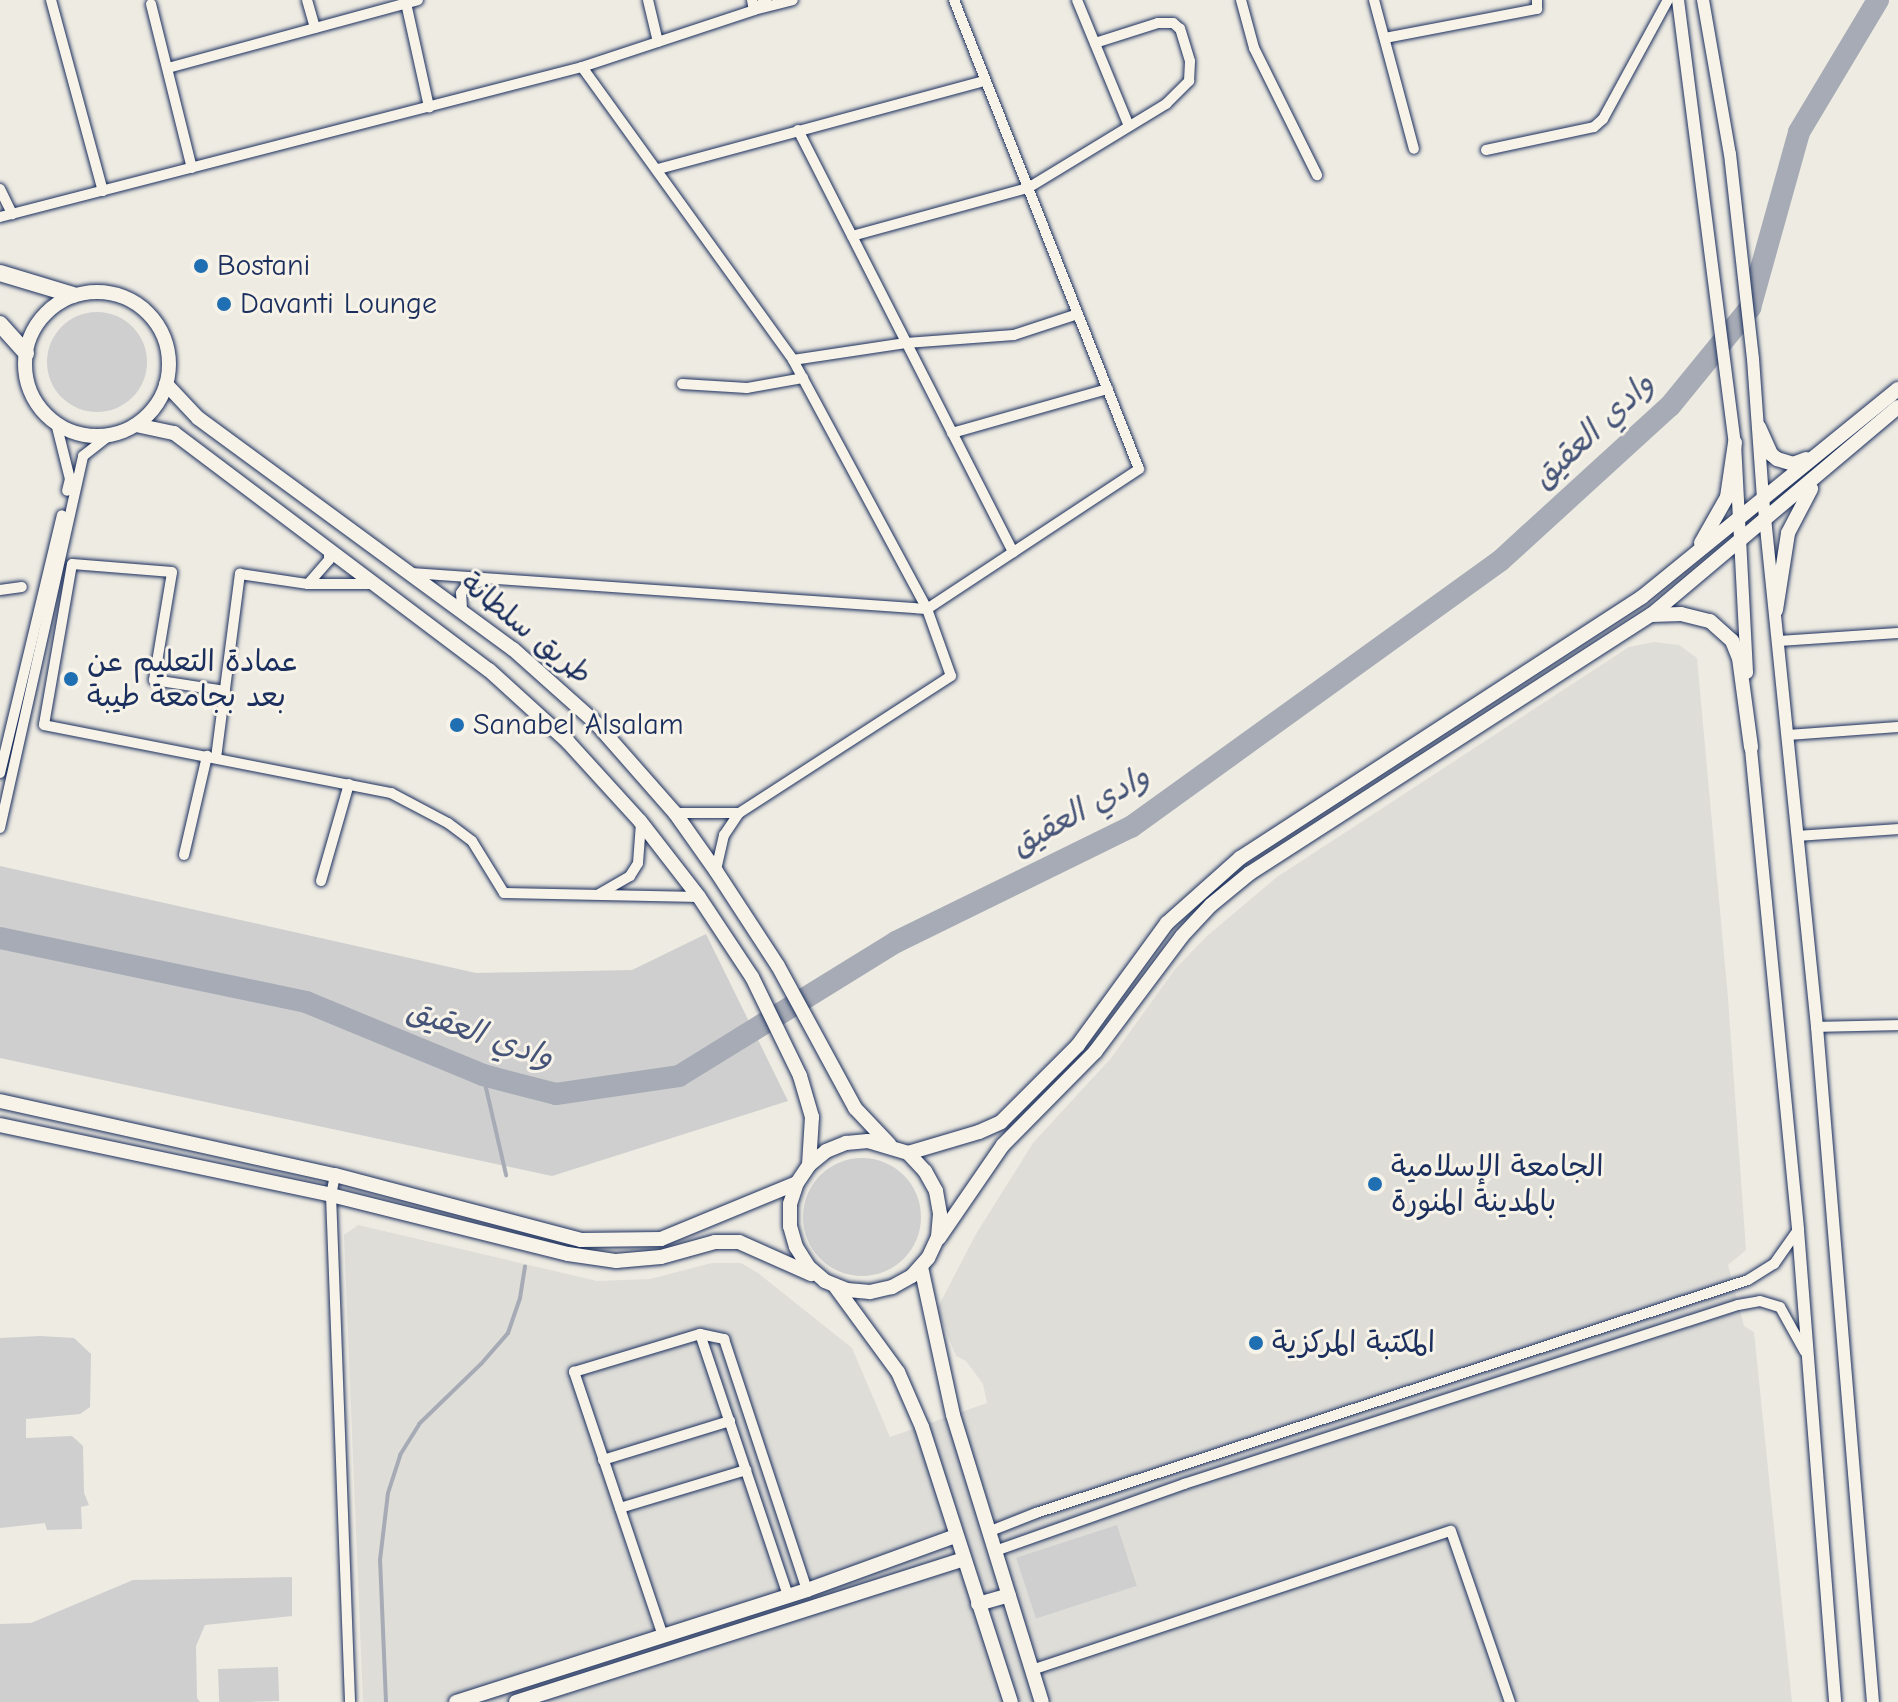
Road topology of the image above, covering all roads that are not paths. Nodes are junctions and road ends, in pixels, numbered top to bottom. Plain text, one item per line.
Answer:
1 (51, 0) edge
2 (307, 0) edge
3 (418, 0) edge
4 (648, 0) edge
5 (766, 0) edge
6 (793, 0) edge
7 (954, 0) edge
8 (1077, 0) edge
9 (1241, 0) edge
10 (1374, 0) edge
11 (1537, 0) edge
12 (1668, 0) edge
13 (1678, 0) edge
14 (1703, 0) edge
15 (406, 3) junction
16 (151, 4) dead end
17 (379, 5) edge
18 (753, 5) edge
19 (315, 28) junction
20 (1385, 38) junction
21 (658, 42) junction
22 (1095, 43) junction
23 (582, 67) junction
24 (168, 68) junction
25 (985, 81) junction
26 (429, 107) junction
27 (1129, 126) junction
28 (798, 130) junction
29 (1414, 149) dead end
30 (1486, 150) dead end
31 (192, 168) junction
32 (658, 169) junction
33 (1317, 175) dead end
34 (1028, 188) junction
35 (0, 189) edge
36 (103, 191) junction
37 (12, 214) junction
38 (0, 217) edge
39 (852, 236) junction
40 (0, 273) edge
41 (73, 295) junction
42 (1078, 314) junction
43 (0, 324) edge
44 (906, 343) junction
45 (26, 353) junction
46 (793, 360) junction
47 (803, 378) junction
48 (166, 384) junction
49 (682, 384) dead end
50 (1108, 389) junction
51 (1898, 389) edge
52 (1898, 407) edge
53 (56, 423) junction
54 (136, 425) junction
55 (1759, 427) junction
56 (952, 433) junction
57 (110, 435) junction
58 (1735, 443) junction
59 (1820, 451) junction
60 (1832, 463) junction
61 (1763, 498) junction
62 (1739, 518) junction
63 (1765, 521) junction
64 (1740, 542) junction
65 (329, 548) junction
66 (1013, 552) junction
67 (411, 573) junction
68 (1673, 575) junction
69 (488, 579) junction
70 (308, 584) junction
71 (374, 584) junction
72 (22, 587) dead end
73 (0, 590) edge
74 (927, 609) junction
75 (462, 610) junction
76 (1776, 610) junction
77 (1651, 615) junction
78 (1898, 633) edge
79 (1779, 641) junction
80 (225, 691) junction
81 (1898, 727) edge
82 (1788, 735) junction
83 (1751, 747) junction
84 (211, 757) junction
85 (0, 773) edge
86 (349, 784) junction
87 (675, 813) junction
88 (739, 813) junction
89 (640, 821) junction
90 (0, 828) edge
91 (1898, 829) edge
92 (1798, 836) junction
93 (184, 855) dead end
94 (716, 871) junction
95 (321, 881) dead end
96 (597, 895) junction
97 (699, 897) junction
98 (1898, 1025) edge
99 (1817, 1027) junction
100 (0, 1101) edge
101 (0, 1125) edge
102 (889, 1145) junction
103 (908, 1153) junction
104 (809, 1165) junction
105 (335, 1175) junction
106 (797, 1183) junction
107 (331, 1195) junction
108 (1798, 1230) junction
109 (932, 1248) junction
110 (921, 1267) junction
111 (830, 1284) junction
112 (1703, 1292) junction
113 (1708, 1315) junction
114 (700, 1334) junction
115 (1808, 1358) junction
116 (730, 1421) junction
117 (603, 1460) junction
118 (746, 1470) junction
119 (620, 1508) junction
120 (988, 1532) junction
121 (955, 1536) junction
122 (995, 1551) junction
123 (962, 1560) junction
124 (807, 1590) junction
125 (1009, 1595) junction
126 (788, 1596) junction
127 (978, 1604) junction
128 (663, 1636) junction
129 (1032, 1670) junction
130 (350, 1702) edge
131 (456, 1702) edge
132 (516, 1702) edge
133 (1011, 1702) edge
134 (1042, 1702) edge
135 (1510, 1702) edge
136 (1835, 1702) edge
137 (1873, 1702) edge

1 - 36 street
2 - 19 street
3 - 15 street
4 - 21 street
5 - 18 street
6 - 18 street
7 - 25 street
8 - 22 street
9 - 33 street
10 - 20 street
11 - 20 street
12 - 30 street
13 - 58 street
14 - 55 street
15 - 17 street
15 - 26 street
16 - 24 street
17 - 19 street
18 - 21 street
19 - 24 street
20 - 29 street
21 - 23 street
22 - 27 street
22 - 27 street
23 - 26 street
23 - 32 street
24 - 31 street
25 - 28 street
25 - 34 street
26 - 31 street
27 - 34 street
28 - 32 street
28 - 39 street
31 - 36 street
32 - 46 street
34 - 39 street
34 - 42 street
35 - 37 street
36 - 37 street
37 - 38 street
39 - 44 street
40 - 41 main road
41 - 45 main road
41 - 48 main road
42 - 44 street
42 - 50 street
43 - 45 main road
44 - 46 street
44 - 56 street
45 - 53 main road
46 - 47 street
47 - 49 street
47 - 74 street
48 - 54 main road
48 - 67 main road, طريق سلطانة
50 - 56 street
50 - 66 street
51 - 59 main road
52 - 60 main road
53 - 57 main road
53 - 85 street
54 - 57 main road
54 - 65 main road, طريق سلطانة
55 - 59 main road
55 - 61 street
56 - 66 street
57 - 90 street
58 - 62 street
58 - 68 main road
59 - 61 main road
60 - 63 main road
60 - 76 main road
61 - 62 main road
61 - 63 street
62 - 64 street
62 - 68 main road
63 - 64 main road
63 - 76 street
64 - 77 main road
64 - 83 street
65 - 70 street
65 - 71 main road, طريق سلطانة
66 - 74 street
67 - 69 street
67 - 75 main road, طريق سلطانة
68 - 103 main road
69 - 74 street
69 - 75 street
70 - 71 street
70 - 80 street
71 - 89 main road, طريق سلطانة
72 - 73 street
74 - 88 street
75 - 87 main road, طريق سلطانة
76 - 79 street
77 - 83 main road
77 - 109 main road
78 - 79 street
79 - 82 street
80 - 84 street
80 - 84 street
81 - 82 street
82 - 92 street
83 - 108 street
84 - 86 street
84 - 93 street
86 - 95 street
86 - 96 street
87 - 88 street
87 - 94 main road, طريق سلطانة
88 - 94 street
89 - 96 street
89 - 97 main road, طريق سلطانة
91 - 92 street
92 - 99 street
94 - 102 main road, طريق سلطانة
96 - 97 street
97 - 104 main road, طريق سلطانة
98 - 99 street
99 - 137 street
100 - 105 main road
101 - 107 main road
102 - 103 main road
102 - 104 main road
103 - 109 main road
104 - 106 main road
105 - 106 main road
105 - 107 street
106 - 111 main road
107 - 111 main road
107 - 130 street
108 - 112 street
108 - 115 street
109 - 110 main road
110 - 111 main road
110 - 120 main road
111 - 121 main road
112 - 113 street
112 - 120 street
113 - 115 street
113 - 122 street
114 - 116 street
114 - 117 street
114 - 124 street
115 - 136 street
116 - 117 street
116 - 118 street
117 - 119 street
118 - 119 street
118 - 126 street
119 - 128 street
120 - 122 main road
121 - 123 main road
121 - 124 main road
122 - 125 main road
123 - 127 main road
123 - 132 main road
124 - 126 main road
125 - 127 main road
125 - 129 main road
126 - 128 main road
127 - 133 main road
128 - 131 main road
129 - 134 main road
129 - 135 street

